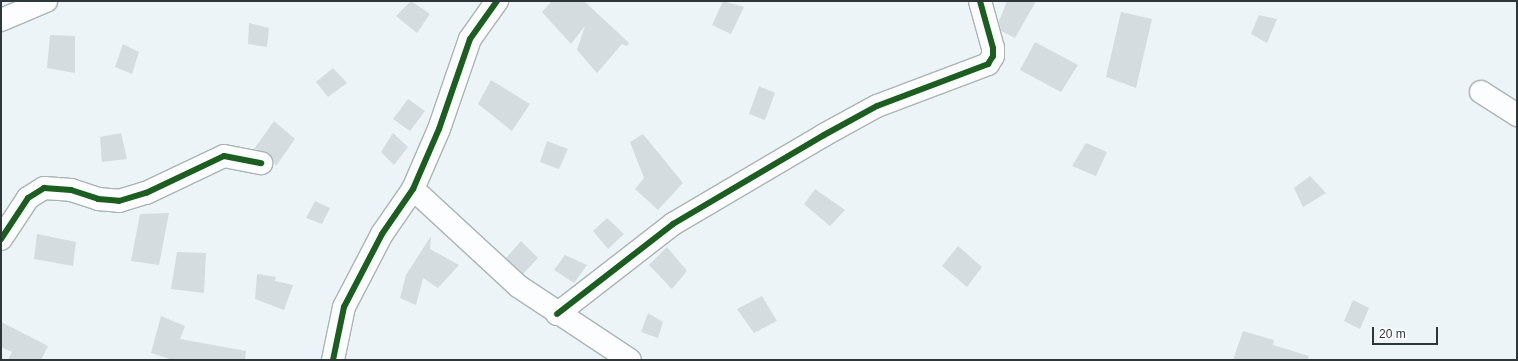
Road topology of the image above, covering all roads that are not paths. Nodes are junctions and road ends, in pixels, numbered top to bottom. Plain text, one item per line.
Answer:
1 (46, 1) edge
2 (497, 1) edge
3 (980, 1) edge
4 (1, 20) edge
5 (1481, 92) dead end
6 (1517, 115) edge
7 (261, 163) dead end
8 (413, 188) junction
9 (1, 239) edge
10 (557, 314) junction
11 (333, 360) edge
12 (630, 360) edge

1 - 4 street
2 - 8 street
3 - 10 street
5 - 6 street
7 - 9 street
8 - 10 street
8 - 11 street
10 - 12 street

